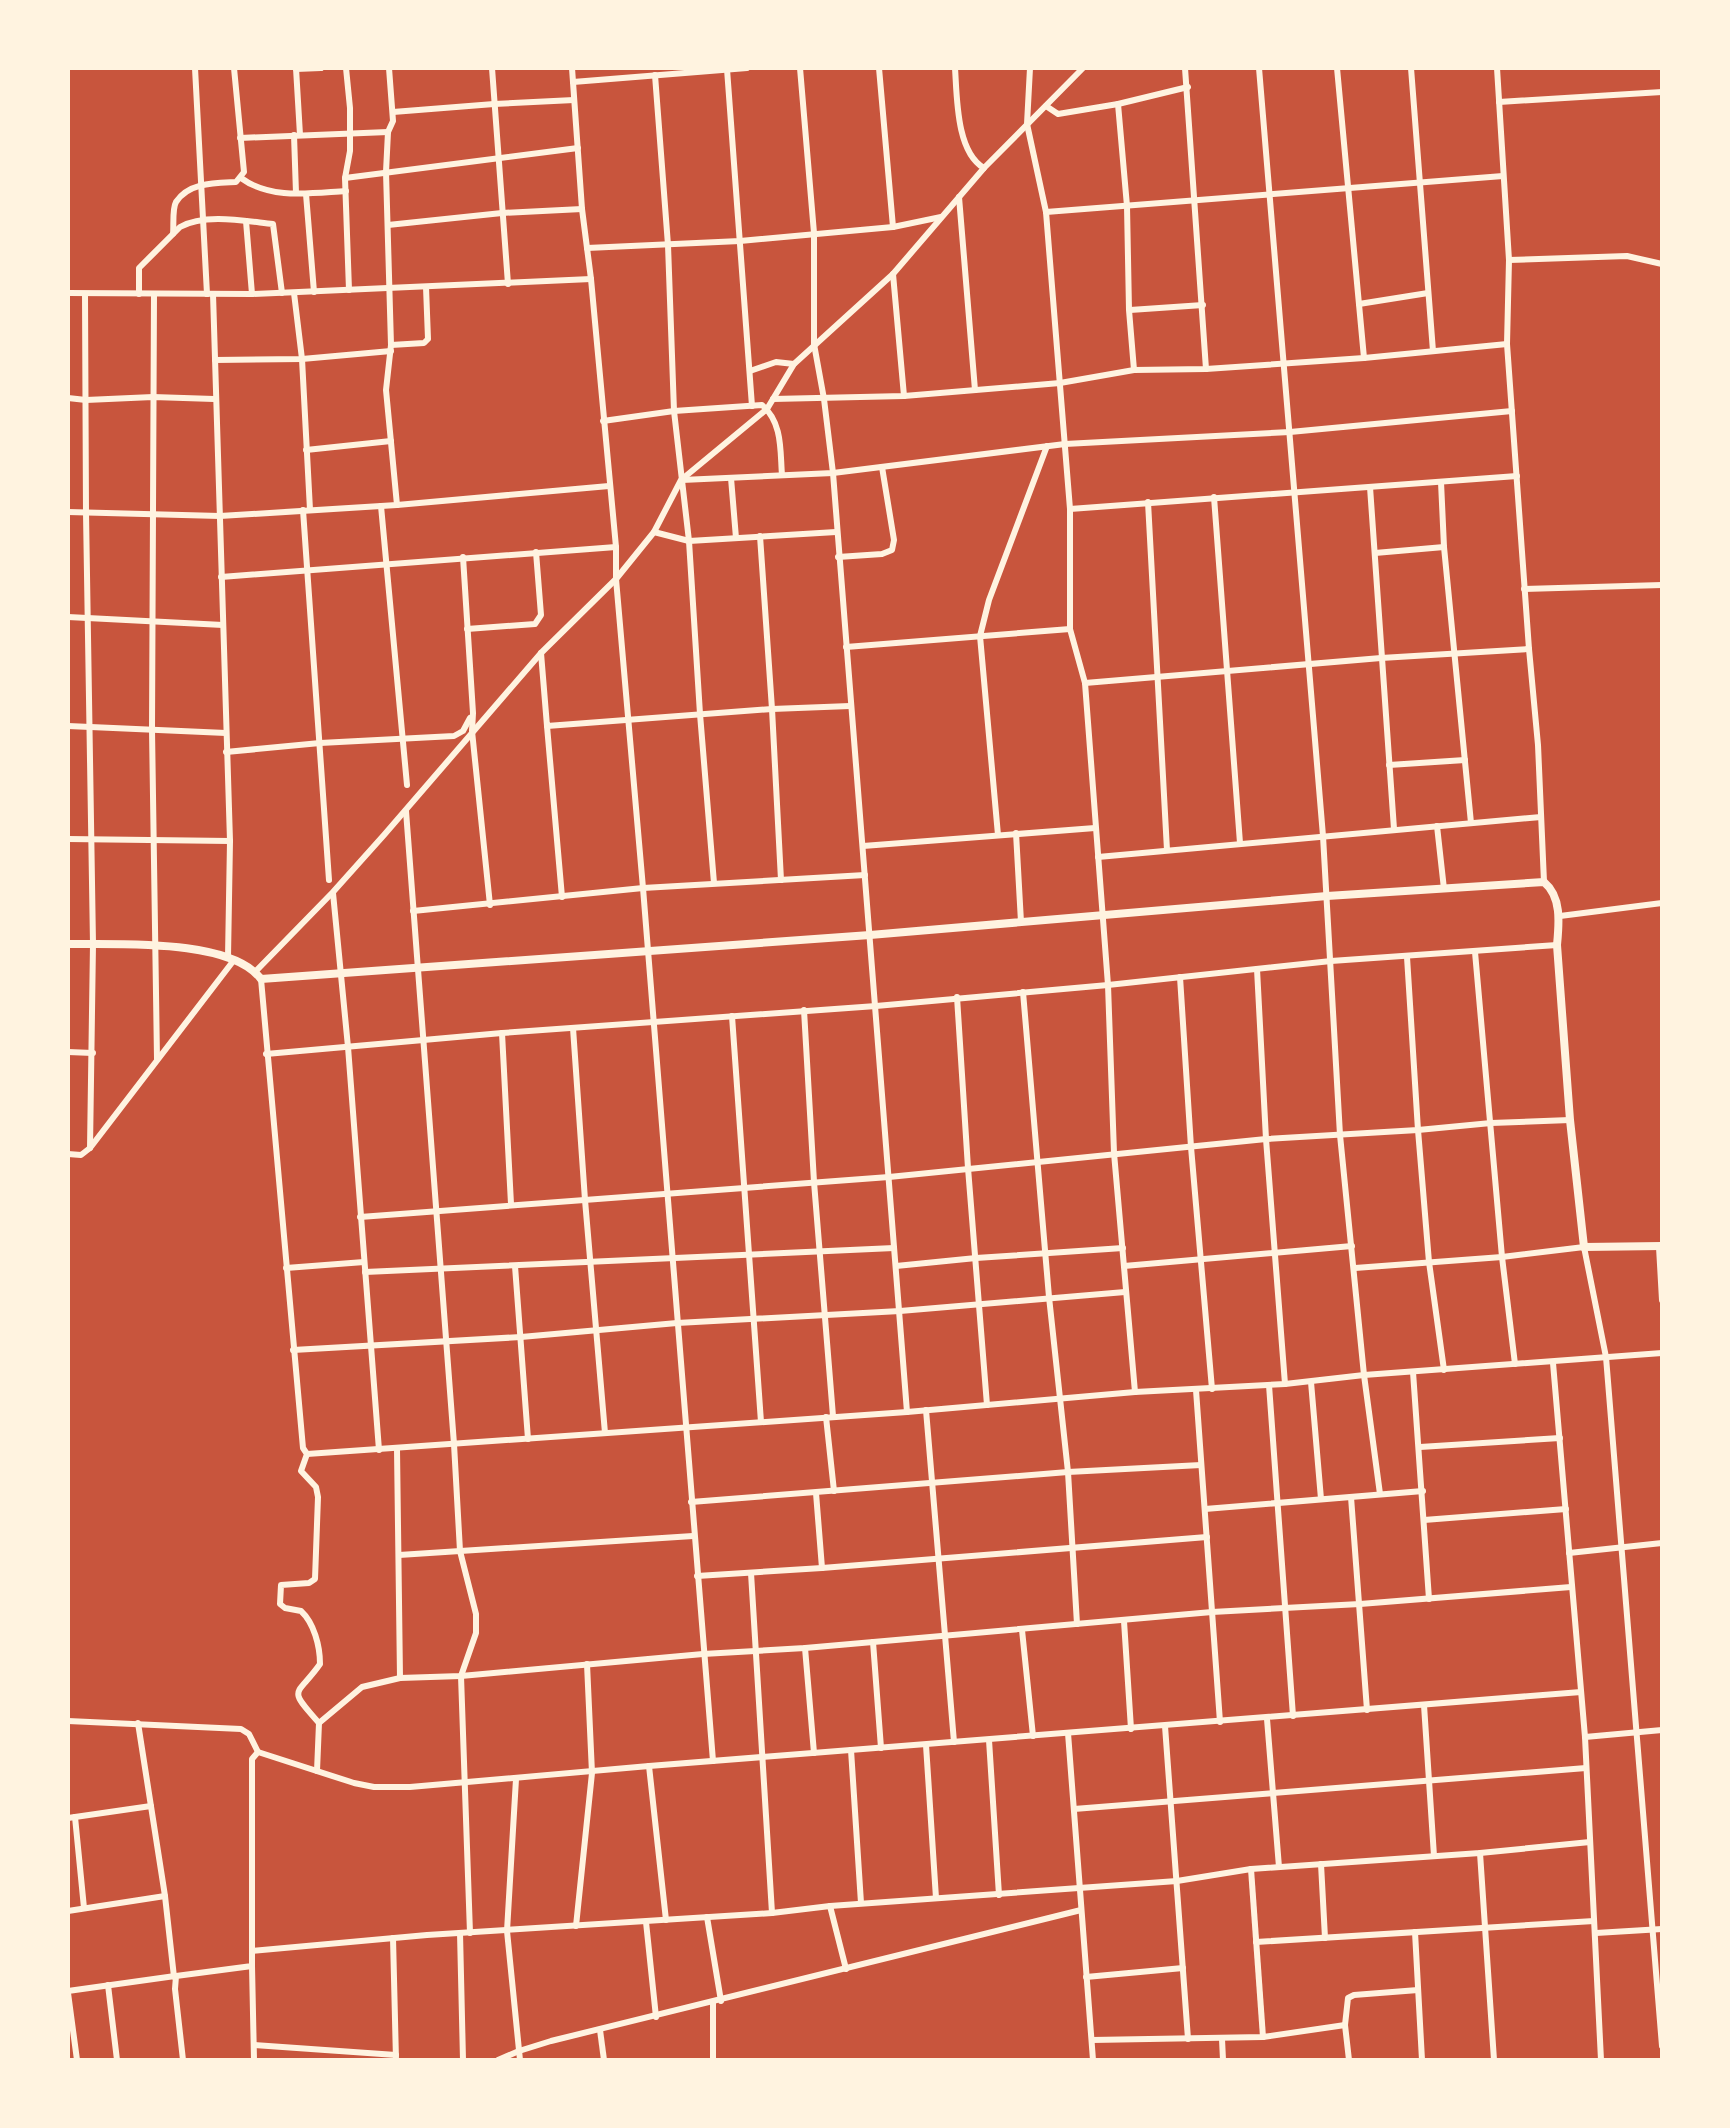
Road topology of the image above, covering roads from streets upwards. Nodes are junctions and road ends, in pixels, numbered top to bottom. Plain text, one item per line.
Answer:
1 (195, 68) edge
2 (234, 68) edge
3 (296, 68) edge
4 (320, 68) edge
5 (346, 68) edge
6 (389, 68) edge
7 (492, 68) edge
8 (572, 68) edge
9 (747, 68) edge
10 (800, 68) edge
11 (880, 68) edge
12 (955, 68) edge
13 (1030, 68) edge
14 (1084, 68) edge
15 (1185, 68) edge
16 (1260, 68) edge
17 (1337, 68) edge
18 (1410, 68) edge
19 (1496, 68) edge
20 (727, 69) edge
21 (655, 75) junction
22 (573, 82) junction
23 (1188, 87) junction
24 (1662, 92) edge
25 (574, 100) junction
26 (1498, 102) junction
27 (494, 104) junction
28 (1118, 104) junction
29 (1046, 106) junction
30 (393, 112) junction
31 (1027, 124) junction
32 (350, 132) junction
33 (388, 132) junction
34 (297, 135) junction
35 (240, 138) junction
36 (578, 148) junction
37 (498, 158) junction
38 (984, 168) junction
39 (386, 172) junction
40 (1502, 176) junction
41 (241, 178) junction
42 (345, 178) junction
43 (1418, 182) junction
44 (200, 184) junction
45 (1348, 187) junction
46 (346, 191) junction
47 (296, 193) junction
48 (1271, 193) junction
49 (306, 194) junction
50 (959, 196) junction
51 (1196, 201) junction
52 (1127, 206) junction
53 (582, 208) junction
54 (1046, 212) junction
55 (502, 213) junction
56 (942, 217) junction
57 (202, 220) junction
58 (246, 221) junction
59 (388, 225) junction
60 (893, 227) junction
61 (814, 233) junction
62 (174, 234) junction
63 (740, 241) junction
64 (668, 246) junction
65 (586, 248) junction
66 (1509, 260) junction
67 (1662, 264) edge
68 (893, 274) junction
69 (591, 279) junction
70 (508, 284) junction
71 (426, 287) junction
72 (390, 288) junction
73 (349, 290) junction
74 (314, 292) junction
75 (1428, 292) junction
76 (282, 293) junction
77 (294, 293) junction
78 (68, 294) edge
79 (85, 294) junction
80 (139, 294) junction
81 (154, 294) junction
82 (210, 294) junction
83 (252, 294) junction
84 (1203, 304) junction
85 (1359, 304) junction
86 (1129, 310) junction
87 (814, 344) junction
88 (1507, 344) junction
89 (391, 348) junction
90 (1434, 352) junction
91 (1364, 358) junction
92 (302, 359) junction
93 (215, 360) junction
94 (1284, 363) junction
95 (794, 364) junction
96 (1206, 369) junction
97 (1134, 370) junction
98 (750, 371) junction
99 (1060, 384) junction
100 (975, 390) junction
101 (904, 396) junction
102 (152, 397) junction
103 (68, 398) edge
104 (214, 398) junction
105 (774, 398) junction
106 (824, 399) junction
107 (86, 400) junction
108 (752, 406) junction
109 (674, 410) junction
110 (768, 410) junction
111 (1512, 411) junction
112 (603, 421) junction
113 (1290, 432) junction
114 (390, 442) junction
115 (1065, 444) junction
116 (1047, 446) junction
117 (306, 450) junction
118 (882, 466) junction
119 (833, 473) junction
120 (782, 476) junction
121 (1517, 476) junction
122 (731, 478) junction
123 (681, 480) junction
124 (1441, 482) junction
125 (609, 486) junction
126 (1370, 488) junction
127 (1294, 492) junction
128 (1214, 498) junction
129 (1148, 502) junction
130 (398, 505) junction
131 (381, 506) junction
132 (307, 510) junction
133 (1070, 510) junction
134 (68, 512) edge
135 (86, 513) junction
136 (154, 514) junction
137 (220, 516) junction
138 (654, 532) junction
139 (836, 532) junction
140 (760, 536) junction
141 (736, 538) junction
142 (690, 541) junction
143 (616, 546) junction
144 (1444, 547) junction
145 (536, 552) junction
146 (1375, 553) junction
147 (463, 557) junction
148 (838, 557) junction
149 (388, 564) junction
150 (308, 570) junction
151 (222, 577) junction
152 (616, 578) junction
153 (1662, 585) edge
154 (1524, 589) junction
155 (68, 618) edge
156 (88, 618) junction
157 (153, 622) junction
158 (223, 624) junction
159 (1070, 629) junction
160 (467, 630) junction
161 (980, 636) junction
162 (846, 647) junction
163 (1528, 649) junction
164 (541, 653) junction
165 (1455, 653) junction
166 (1381, 658) junction
167 (1308, 664) junction
168 (1228, 671) junction
169 (1156, 677) junction
170 (1085, 683) junction
171 (850, 706) junction
172 (772, 708) junction
173 (473, 713) junction
174 (700, 714) junction
175 (629, 719) junction
176 (68, 726) edge
177 (548, 726) junction
178 (90, 727) junction
179 (152, 730) junction
180 (472, 731) junction
181 (226, 733) junction
182 (402, 737) junction
183 (320, 742) junction
184 (226, 752) junction
185 (1465, 760) junction
186 (1389, 765) junction
187 (407, 786) dead end
188 (406, 809) junction
189 (1541, 817) junction
190 (1471, 823) junction
191 (1437, 826) junction
192 (1095, 828) junction
193 (1394, 829) junction
194 (1016, 833) junction
195 (998, 834) junction
196 (1323, 836) junction
197 (68, 838) edge
198 (91, 840) junction
199 (153, 842) junction
200 (230, 842) junction
201 (1240, 843) junction
202 (863, 846) junction
203 (1167, 850) junction
204 (1098, 857) junction
205 (865, 875) junction
206 (329, 880) dead end
207 (781, 880) junction
208 (1544, 882) junction
209 (714, 883) junction
210 (643, 888) junction
211 (1444, 889) junction
212 (333, 892) junction
213 (1327, 896) junction
214 (562, 897) junction
215 (1662, 902) edge
216 (490, 905) junction
217 (414, 912) junction
218 (1102, 916) junction
219 (1560, 916) junction
220 (1021, 922) junction
221 (870, 935) junction
222 (68, 944) edge
223 (93, 944) junction
224 (154, 945) junction
225 (1557, 945) junction
226 (648, 950) junction
227 (1476, 952) junction
228 (1407, 957) junction
229 (231, 958) junction
230 (1331, 961) junction
231 (418, 968) junction
232 (1257, 969) junction
233 (342, 974) junction
234 (258, 975) junction
235 (1180, 977) junction
236 (1108, 985) junction
237 (1023, 992) junction
238 (957, 997) junction
239 (876, 1006) junction
240 (804, 1010) junction
241 (732, 1016) junction
242 (654, 1023) junction
243 (573, 1028) junction
244 (502, 1033) junction
245 (424, 1039) junction
246 (348, 1047) junction
247 (68, 1052) edge
248 (93, 1053) junction
249 (266, 1054) junction
250 (157, 1059) junction
251 (1570, 1120) junction
252 (1490, 1122) junction
253 (1418, 1130) junction
254 (1340, 1134) junction
255 (1266, 1138) junction
256 (1192, 1147) junction
257 (90, 1148) junction
258 (1114, 1153) junction
259 (68, 1154) edge
260 (1037, 1162) junction
261 (968, 1168) junction
262 (889, 1177) junction
263 (814, 1182) junction
264 (744, 1186) junction
265 (666, 1192) junction
266 (585, 1200) junction
267 (511, 1204) junction
268 (436, 1210) junction
269 (360, 1216) junction
270 (1352, 1246) junction
271 (1661, 1246) edge
272 (1584, 1247) junction
273 (894, 1248) junction
274 (1123, 1248) junction
275 (819, 1250) junction
276 (1045, 1253) junction
277 (749, 1254) junction
278 (1275, 1254) junction
279 (672, 1257) junction
280 (1502, 1257) junction
281 (976, 1258) junction
282 (1201, 1260) junction
283 (364, 1262) junction
284 (590, 1262) junction
285 (1429, 1262) junction
286 (514, 1266) junction
287 (896, 1266) junction
288 (1124, 1266) junction
289 (286, 1268) junction
290 (1354, 1268) junction
291 (440, 1270) junction
292 (366, 1272) junction
293 (1125, 1292) junction
294 (1048, 1297) junction
295 (1662, 1300) edge
296 (980, 1303) junction
297 (900, 1311) junction
298 (824, 1314) junction
299 (754, 1318) junction
300 (677, 1323) junction
301 (596, 1332) junction
302 (522, 1337) junction
303 (446, 1342) junction
304 (371, 1346) junction
305 (293, 1350) junction
306 (1662, 1354) edge
307 (1606, 1358) junction
308 (1553, 1363) junction
309 (1515, 1364) junction
310 (1444, 1370) junction
311 (1413, 1372) junction
312 (1364, 1376) junction
313 (1311, 1382) junction
314 (1285, 1384) junction
315 (1269, 1385) junction
316 (1212, 1389) junction
317 (1196, 1390) junction
318 (1135, 1392) junction
319 (1062, 1400) junction
320 (987, 1405) junction
321 (926, 1409) junction
322 (908, 1412) junction
323 (830, 1416) junction
324 (761, 1422) junction
325 (685, 1427) junction
326 (605, 1433) junction
327 (1560, 1438) junction
328 (528, 1439) junction
329 (454, 1444) junction
330 (1420, 1447) junction
331 (396, 1448) junction
332 (379, 1450) junction
333 (307, 1454) junction
334 (1200, 1466) junction
335 (1068, 1472) junction
336 (932, 1483) junction
337 (834, 1491) junction
338 (1422, 1491) junction
339 (816, 1493) junction
340 (1380, 1494) junction
341 (1351, 1497) junction
342 (1320, 1499) junction
343 (691, 1502) junction
344 (1278, 1502) junction
345 (1204, 1509) junction
346 (1566, 1510) junction
347 (1424, 1520) junction
348 (694, 1536) junction
349 (1207, 1537) junction
350 (1662, 1543) edge
351 (1622, 1546) junction
352 (1073, 1548) junction
353 (460, 1551) junction
354 (1569, 1553) junction
355 (399, 1555) junction
356 (939, 1558) junction
357 (822, 1568) junction
358 (751, 1573) junction
359 (697, 1576) junction
360 (1571, 1587) junction
361 (1430, 1599) junction
362 (1360, 1604) junction
363 (1285, 1608) junction
364 (1212, 1612) junction
365 (1124, 1620) junction
366 (1078, 1624) junction
367 (1022, 1630) junction
368 (945, 1637) junction
369 (872, 1642) junction
370 (805, 1648) junction
371 (756, 1652) junction
372 (703, 1654) junction
373 (586, 1664) junction
374 (461, 1676) junction
375 (400, 1678) junction
376 (1580, 1692) junction
377 (1424, 1705) junction
378 (1367, 1710) junction
379 (1294, 1716) junction
380 (1266, 1718) junction
381 (68, 1721) edge
382 (1220, 1722) junction
383 (138, 1723) junction
384 (319, 1723) junction
385 (1165, 1726) junction
386 (1131, 1728) junction
387 (1662, 1730) edge
388 (1635, 1732) junction
389 (1068, 1733) junction
390 (1033, 1736) junction
391 (1585, 1737) junction
392 (989, 1740) junction
393 (954, 1742) junction
394 (926, 1744) junction
395 (881, 1748) junction
396 (851, 1750) junction
397 (258, 1752) junction
398 (814, 1753) junction
399 (762, 1758) junction
400 (713, 1761) junction
401 (650, 1766) junction
402 (1586, 1768) junction
403 (317, 1771) junction
404 (592, 1773) junction
405 (516, 1779) junction
406 (1430, 1782) junction
407 (464, 1783) junction
408 (1274, 1792) junction
409 (1171, 1802) junction
410 (151, 1806) junction
411 (1074, 1809) junction
412 (71, 1817) edge
413 (1590, 1842) junction
414 (1480, 1853) junction
415 (1434, 1856) junction
416 (1321, 1864) junction
417 (1279, 1867) junction
418 (1251, 1869) junction
419 (1177, 1881) junction
420 (1078, 1887) junction
421 (1000, 1894) junction
422 (165, 1896) junction
423 (936, 1898) junction
424 (861, 1903) junction
425 (830, 1906) junction
426 (84, 1908) junction
427 (1081, 1910) junction
428 (68, 1911) edge
429 (772, 1913) junction
430 (706, 1917) junction
431 (666, 1920) junction
432 (1595, 1921) junction
433 (646, 1922) junction
434 (576, 1926) junction
435 (1485, 1927) junction
436 (1658, 1929) edge
437 (508, 1931) junction
438 (1415, 1932) junction
439 (460, 1933) junction
440 (470, 1933) junction
441 (1596, 1933) junction
442 (393, 1938) junction
443 (1325, 1938) junction
444 (1256, 1942) junction
445 (252, 1951) junction
446 (252, 1966) junction
447 (1183, 1968) junction
448 (846, 1969) junction
449 (175, 1976) junction
450 (1086, 1977) junction
451 (108, 1985) junction
452 (1418, 1990) junction
453 (68, 1992) edge
454 (717, 2002) junction
455 (656, 2017) junction
456 (1346, 2025) junction
457 (600, 2030) junction
458 (1263, 2037) junction
459 (1188, 2039) junction
460 (1222, 2039) junction
461 (1092, 2040) junction
462 (254, 2045) junction
463 (1662, 2046) edge
464 (519, 2051) junction
465 (396, 2058) edge
466 (77, 2060) edge
467 (117, 2060) edge
468 (184, 2060) edge
469 (254, 2060) edge
470 (464, 2060) edge
471 (498, 2060) edge
472 (520, 2060) edge
473 (604, 2060) edge
474 (714, 2060) edge
475 (1093, 2060) edge
476 (1223, 2060) edge
477 (1349, 2060) edge
478 (1422, 2060) edge
479 (1494, 2060) edge
480 (1602, 2060) edge

1 - 44 street
2 - 35 street
3 - 4 street
3 - 34 street
5 - 32 street
6 - 30 street
7 - 27 street
8 - 22 street
9 - 20 street
10 - 61 street
11 - 60 street
12 - 38 street
13 - 31 street
14 - 29 street
15 - 23 street
16 - 48 street
17 - 45 street
18 - 43 street
19 - 26 street
20 - 21 street
20 - 63 street
21 - 22 street
21 - 64 street
22 - 25 street
23 - 28 street
23 - 51 street
24 - 26 street
25 - 27 street
25 - 36 street
26 - 40 street
27 - 30 street
27 - 37 street
28 - 29 street
28 - 52 street
29 - 31 street
30 - 33 street
31 - 38 street
31 - 54 street
32 - 33 street
32 - 34 street
32 - 42 street
33 - 39 street
34 - 35 street
34 - 47 street
35 - 41 street
36 - 37 street
36 - 53 street
37 - 39 street
37 - 55 street
38 - 50 street
39 - 42 street
39 - 59 street
40 - 43 street
40 - 66 street
41 - 44 street
41 - 47 street
42 - 46 street
43 - 45 street
43 - 75 street
44 - 57 street
44 - 62 street
45 - 48 street
45 - 85 street
46 - 49 street
46 - 73 street
47 - 49 street
48 - 51 street
48 - 94 street
49 - 74 street
50 - 56 street
50 - 100 street
51 - 52 street
51 - 84 street
52 - 54 street
52 - 86 street
53 - 55 street
53 - 65 street
54 - 99 street
55 - 59 street
55 - 70 street
56 - 60 street
56 - 68 street
57 - 58 street
57 - 62 street
57 - 82 street
58 - 76 street
58 - 83 street
59 - 72 street
60 - 61 street
61 - 63 street
61 - 87 street
62 - 80 street
63 - 64 street
63 - 98 street
64 - 65 street
64 - 109 street
65 - 69 street
66 - 67 street
66 - 88 street
68 - 87 street
68 - 101 street
69 - 70 street
69 - 112 street
70 - 71 street
71 - 72 street
71 - 89 street
72 - 73 street
72 - 89 street
73 - 74 street
74 - 77 street
75 - 85 street
75 - 90 street
76 - 77 street
76 - 83 street
77 - 92 street
78 - 79 street
79 - 80 street
79 - 107 street
80 - 81 street
81 - 82 street
81 - 102 street
82 - 83 street
82 - 93 street
84 - 86 street
84 - 96 street
85 - 91 street
86 - 97 street
87 - 95 street
87 - 106 street
88 - 90 street
88 - 111 street
89 - 92 street
89 - 114 street
90 - 91 street
91 - 94 street
92 - 93 street
92 - 117 street
93 - 104 street
94 - 96 street
94 - 113 street
95 - 98 street
95 - 105 street
96 - 97 street
97 - 99 street
98 - 108 street
99 - 100 street
99 - 115 street
100 - 101 street
101 - 106 street
102 - 104 street
102 - 107 street
102 - 136 street
103 - 107 street
104 - 137 street
105 - 106 street
105 - 110 street
106 - 119 street
107 - 135 street
108 - 109 street
108 - 110 street
109 - 112 street
109 - 123 street
110 - 120 street
110 - 123 street
111 - 113 street
111 - 121 street
112 - 125 street
113 - 115 street
113 - 127 street
114 - 117 street
114 - 130 street
115 - 116 street
115 - 133 street
116 - 118 street
116 - 161 street
117 - 132 street
118 - 119 street
118 - 148 street
119 - 120 street
119 - 139 street
120 - 122 street
121 - 124 street
121 - 154 street
122 - 123 street
122 - 141 street
123 - 138 street
123 - 142 street
124 - 126 street
124 - 144 street
125 - 130 street
125 - 143 street
126 - 127 street
126 - 146 street
127 - 128 street
127 - 167 street
128 - 129 street
128 - 168 street
129 - 133 street
129 - 169 street
130 - 131 street
131 - 132 street
131 - 149 street
132 - 137 street
132 - 150 street
133 - 159 street
134 - 135 street
135 - 136 street
135 - 156 street
136 - 137 street
136 - 157 street
137 - 151 street
138 - 142 street
138 - 152 street
139 - 140 street
139 - 148 street
140 - 141 street
140 - 172 street
141 - 142 street
142 - 174 street
143 - 145 street
143 - 152 street
144 - 146 street
144 - 165 street
145 - 147 street
145 - 160 street
146 - 166 street
147 - 149 street
147 - 160 street
148 - 162 street
149 - 150 street
149 - 182 street
150 - 151 street
150 - 183 street
151 - 158 street
152 - 164 street
152 - 175 street
153 - 154 street
154 - 163 street
155 - 156 street
156 - 157 street
156 - 178 street
157 - 158 street
157 - 179 street
158 - 181 street
159 - 161 street
159 - 170 street
160 - 173 street
161 - 162 street
161 - 195 street
162 - 171 street
163 - 165 street
163 - 189 street
164 - 177 street
164 - 180 street
165 - 166 street
165 - 185 street
166 - 167 street
166 - 186 street
167 - 168 street
167 - 196 street
168 - 169 street
168 - 201 street
169 - 170 street
169 - 203 street
170 - 192 street
171 - 172 street
171 - 202 street
172 - 174 street
172 - 207 street
173 - 180 street
173 - 182 street
174 - 175 street
174 - 209 street
175 - 177 street
175 - 210 street
176 - 178 street
177 - 214 street
178 - 179 street
178 - 198 street
179 - 181 street
179 - 199 street
180 - 188 street
180 - 216 street
181 - 184 street
182 - 183 street
182 - 187 street
183 - 184 street
183 - 206 street
184 - 200 street
185 - 186 street
185 - 190 street
186 - 193 street
188 - 212 street
188 - 217 street
189 - 190 street
189 - 208 street
190 - 191 street
191 - 193 street
191 - 211 street
192 - 194 street
192 - 204 street
193 - 196 street
194 - 195 street
194 - 220 street
195 - 202 street
196 - 201 street
196 - 213 street
197 - 198 street
198 - 199 street
198 - 223 street
199 - 200 street
199 - 224 street
200 - 229 street
201 - 203 street
202 - 205 street
203 - 204 street
204 - 218 street
205 - 207 street
205 - 221 street
207 - 209 street
208 - 211 street
208 - 219 street
209 - 210 street
210 - 214 street
210 - 226 street
211 - 213 street
212 - 233 street
212 - 234 street
213 - 218 street
213 - 230 street
214 - 216 street
215 - 219 street
216 - 217 street
217 - 231 street
218 - 220 street
218 - 236 street
219 - 225 street
220 - 221 street
221 - 226 street
221 - 239 street
222 - 223 street
223 - 224 street
223 - 248 street
224 - 229 street
224 - 250 street
225 - 227 street
225 - 251 street
226 - 231 street
226 - 242 street
227 - 228 street
227 - 252 street
228 - 230 street
228 - 253 street
229 - 234 street
229 - 250 street
230 - 232 street
230 - 254 street
231 - 233 street
231 - 245 street
232 - 235 street
232 - 255 street
233 - 234 street
233 - 246 street
234 - 249 street
235 - 236 street
235 - 256 street
236 - 237 street
236 - 258 street
237 - 238 street
237 - 260 street
238 - 239 street
238 - 261 street
239 - 240 street
239 - 262 street
240 - 241 street
240 - 263 street
241 - 242 street
241 - 264 street
242 - 243 street
242 - 265 street
243 - 244 street
243 - 266 street
244 - 245 street
244 - 267 street
245 - 246 street
245 - 268 street
246 - 249 street
246 - 269 street
247 - 248 street
248 - 257 street
249 - 289 street
250 - 257 street
251 - 252 street
251 - 272 street
252 - 253 street
252 - 280 street
253 - 254 street
253 - 285 street
254 - 255 street
254 - 270 street
255 - 256 street
255 - 278 street
256 - 258 street
256 - 282 street
257 - 259 street
258 - 260 street
258 - 274 street
260 - 261 street
260 - 276 street
261 - 262 street
261 - 281 street
262 - 263 street
262 - 273 street
263 - 264 street
263 - 275 street
264 - 265 street
264 - 277 street
265 - 266 street
265 - 279 street
266 - 267 street
266 - 284 street
267 - 268 street
268 - 269 street
268 - 291 street
269 - 283 street
270 - 278 street
270 - 290 street
271 - 272 street
271 - 295 street
272 - 280 street
272 - 307 street
273 - 275 street
273 - 287 street
274 - 276 street
274 - 288 street
275 - 277 street
275 - 298 street
276 - 281 street
276 - 294 street
277 - 279 street
277 - 299 street
278 - 282 street
278 - 314 street
279 - 284 street
279 - 300 street
280 - 285 street
280 - 309 street
281 - 287 street
281 - 296 street
282 - 288 street
282 - 316 street
283 - 289 street
283 - 292 street
284 - 286 street
284 - 301 street
285 - 290 street
285 - 310 street
286 - 291 street
286 - 302 street
287 - 297 street
288 - 293 street
289 - 305 street
290 - 312 street
291 - 292 street
291 - 303 street
292 - 304 street
293 - 294 street
293 - 318 street
294 - 296 street
294 - 319 street
296 - 297 street
296 - 320 street
297 - 298 street
297 - 322 street
298 - 299 street
298 - 323 street
299 - 300 street
299 - 324 street
300 - 301 street
300 - 325 street
301 - 302 street
301 - 326 street
302 - 303 street
302 - 328 street
303 - 304 street
303 - 329 street
304 - 305 street
304 - 332 street
305 - 333 street
306 - 307 street
307 - 308 street
307 - 351 street
308 - 309 street
308 - 327 street
309 - 310 street
310 - 311 street
311 - 312 street
311 - 330 street
312 - 313 street
312 - 340 street
313 - 314 street
313 - 342 street
314 - 315 street
315 - 316 street
315 - 344 street
316 - 317 street
317 - 318 street
317 - 334 street
318 - 319 street
319 - 320 street
319 - 335 street
320 - 321 street
321 - 322 street
321 - 336 street
322 - 323 street
323 - 324 street
323 - 337 street
324 - 325 street
325 - 326 street
325 - 343 street
326 - 328 street
327 - 330 street
327 - 346 street
328 - 329 street
329 - 331 street
329 - 353 street
330 - 338 street
331 - 332 street
331 - 355 street
332 - 333 street
333 - 384 street
334 - 335 street
334 - 345 street
335 - 336 street
335 - 352 street
336 - 337 street
336 - 356 street
337 - 339 street
338 - 340 street
338 - 347 street
339 - 343 street
339 - 357 street
340 - 341 street
341 - 342 street
341 - 362 street
342 - 344 street
343 - 348 street
344 - 345 street
344 - 363 street
345 - 349 street
346 - 347 street
346 - 354 street
347 - 361 street
348 - 353 street
348 - 359 street
349 - 352 street
349 - 364 street
350 - 351 street
351 - 354 street
351 - 388 street
352 - 356 street
352 - 366 street
353 - 355 street
353 - 374 street
354 - 360 street
355 - 375 street
356 - 357 street
356 - 368 street
357 - 358 street
358 - 359 street
358 - 371 street
359 - 372 street
360 - 361 street
360 - 376 street
361 - 362 street
362 - 363 street
362 - 378 street
363 - 364 street
363 - 379 street
364 - 365 street
364 - 382 street
365 - 366 street
365 - 386 street
366 - 367 street
367 - 368 street
367 - 390 street
368 - 369 street
368 - 393 street
369 - 370 street
369 - 395 street
370 - 371 street
370 - 398 street
371 - 372 street
371 - 399 street
372 - 373 street
372 - 400 street
373 - 374 street
373 - 404 street
374 - 375 street
374 - 407 street
375 - 384 street
376 - 377 street
376 - 391 street
377 - 378 street
377 - 406 street
378 - 379 street
379 - 380 street
380 - 382 street
380 - 408 street
381 - 383 street
382 - 385 street
383 - 397 street
383 - 410 street
384 - 403 street
385 - 386 street
385 - 409 street
386 - 389 street
387 - 388 street
388 - 391 street
388 - 436 street
389 - 390 street
389 - 411 street
390 - 392 street
391 - 402 street
392 - 393 street
392 - 421 street
393 - 394 street
394 - 395 street
394 - 423 street
395 - 396 street
396 - 398 street
396 - 424 street
397 - 403 street
397 - 445 street
398 - 399 street
399 - 400 street
399 - 429 street
400 - 401 street
401 - 404 street
401 - 431 street
402 - 406 street
402 - 413 street
403 - 407 street
404 - 405 street
404 - 434 street
405 - 407 street
405 - 437 street
406 - 408 street
406 - 415 street
407 - 440 street
408 - 409 street
408 - 417 street
409 - 411 street
409 - 419 street
410 - 412 street
410 - 422 street
411 - 420 street
412 - 426 street
413 - 414 street
413 - 432 street
414 - 415 street
414 - 435 street
415 - 416 street
416 - 417 street
416 - 443 street
417 - 418 street
418 - 419 street
418 - 444 street
419 - 420 street
419 - 447 street
420 - 421 street
420 - 427 street
421 - 423 street
422 - 426 street
422 - 449 street
423 - 424 street
424 - 425 street
425 - 429 street
425 - 448 street
426 - 428 street
427 - 448 street
427 - 450 street
429 - 430 street
430 - 431 street
430 - 454 street
431 - 433 street
432 - 435 street
432 - 441 street
433 - 434 street
433 - 455 street
434 - 437 street
435 - 438 street
435 - 479 street
436 - 441 street
436 - 463 street
437 - 440 street
437 - 464 street
438 - 443 street
438 - 452 street
439 - 440 street
439 - 442 street
439 - 470 street
441 - 480 street
442 - 445 street
442 - 465 street
443 - 444 street
444 - 458 street
445 - 446 street
446 - 449 street
446 - 462 street
447 - 450 street
447 - 459 street
448 - 454 street
449 - 451 street
449 - 468 street
450 - 461 street
451 - 453 street
451 - 467 street
452 - 456 street
452 - 478 street
453 - 466 street
454 - 455 street
454 - 474 street
455 - 457 street
456 - 458 street
456 - 477 street
457 - 464 street
457 - 473 street
458 - 460 street
459 - 460 street
459 - 461 street
460 - 476 street
461 - 475 street
462 - 465 street
462 - 469 street
464 - 471 street
464 - 472 street

